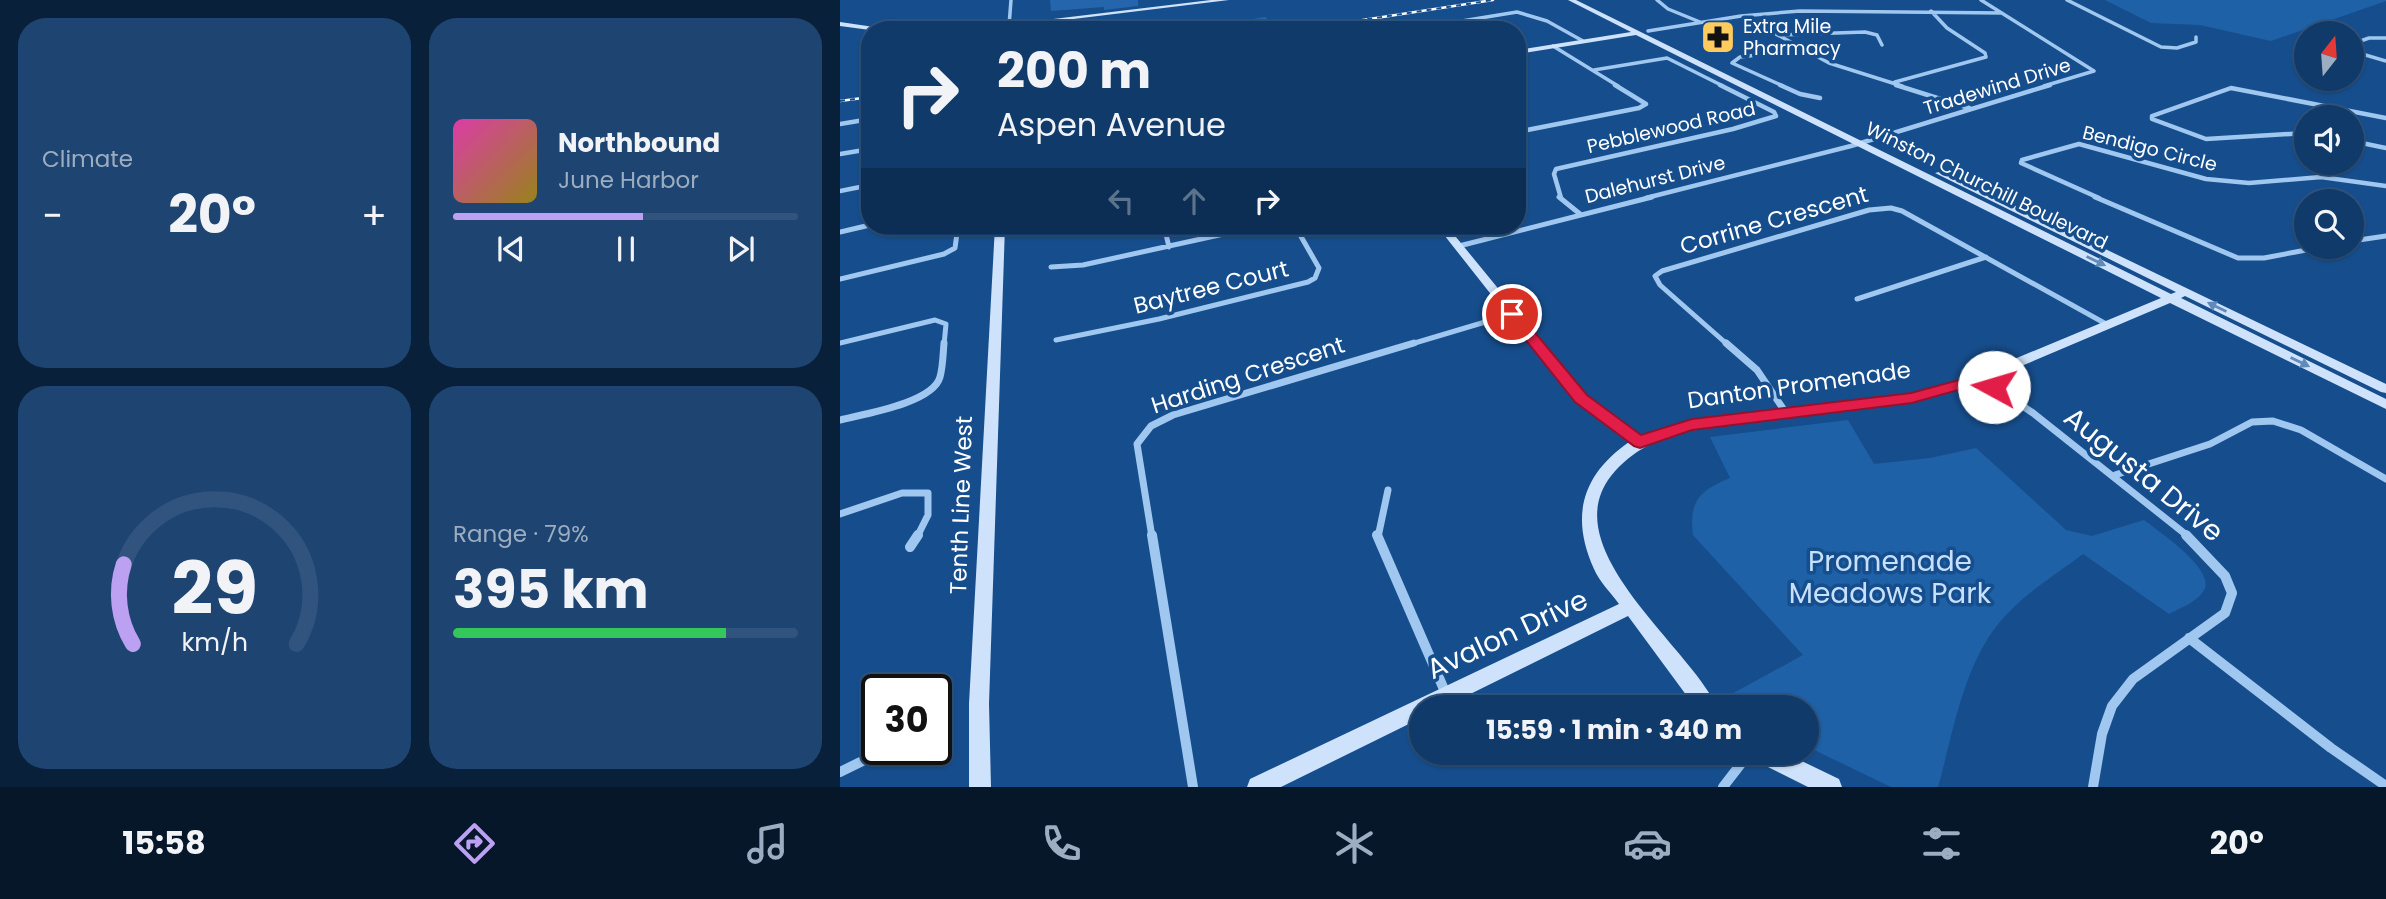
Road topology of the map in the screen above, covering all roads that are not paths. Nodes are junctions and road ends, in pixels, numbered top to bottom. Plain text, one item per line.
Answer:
1 (1011, 0) edge
2 (1217, 0) edge
3 (1227, 0) edge
4 (1571, 0) edge
5 (1587, 0) edge
6 (1657, 0) edge
7 (1981, 0) edge
8 (2067, 0) edge
9 (1208, 2) junction
10 (1931, 11) junction
11 (2003, 13) junction
12 (1741, 16) junction
13 (1009, 21) edge
14 (1045, 21) edge
15 (1459, 21) edge
16 (1700, 23) junction
17 (840, 24) edge
18 (861, 27) edge
19 (1648, 31) junction
20 (1635, 33) junction
21 (1779, 35) junction
22 (2196, 37) dead end
23 (2386, 38) edge
24 (2364, 40) edge
25 (1583, 41) junction
26 (1882, 45) dead end
27 (1553, 46) junction
28 (1526, 50) edge
29 (1803, 50) junction
30 (2364, 55) edge
31 (2386, 61) edge
32 (1594, 70) junction
33 (1894, 82) junction
34 (1820, 98) dead end
35 (2319, 105) edge
36 (1970, 108) junction
37 (2364, 114) edge
38 (2386, 118) edge
39 (861, 120) edge
40 (840, 124) edge
41 (1526, 130) edge
42 (2294, 134) edge
43 (1865, 141) junction
44 (2364, 143) edge
45 (2386, 148) edge
46 (861, 150) edge
47 (840, 154) edge
48 (2386, 186) edge
49 (861, 187) edge
50 (840, 191) edge
51 (1580, 214) junction
52 (861, 227) edge
53 (1526, 228) edge
54 (840, 232) edge
55 (957, 235) edge
56 (1000, 235) edge
57 (1166, 235) edge
58 (1221, 235) edge
59 (1300, 235) edge
60 (1450, 235) edge
61 (1501, 235) edge
62 (2386, 236) edge
63 (2364, 239) edge
64 (1459, 246) junction
65 (1169, 247) junction
66 (2294, 252) edge
67 (1986, 257) junction
68 (1051, 267) dead end
69 (840, 279) edge
70 (2185, 292) junction
71 (2171, 298) junction
72 (1857, 299) dead end
73 (1512, 314) junction
74 (2108, 325) junction
75 (1056, 340) dead end
76 (840, 343) edge
77 (1981, 378) junction
78 (2386, 390) edge
79 (2386, 405) edge
80 (1786, 413) junction
81 (840, 420) edge
82 (1640, 443) junction
83 (2115, 475) junction
84 (2386, 479) edge
85 (1388, 490) dead end
86 (840, 514) edge
87 (911, 547) dead end
88 (1630, 607) junction
89 (2189, 638) junction
90 (1446, 694) junction
91 (1698, 695) edge
92 (861, 762) edge
93 (1740, 765) edge
94 (1786, 765) edge
95 (840, 772) edge
96 (2386, 786) edge
97 (980, 787) edge
98 (1193, 787) edge
99 (1258, 787) edge
100 (1723, 787) edge
101 (1831, 787) edge
102 (2093, 787) edge

1 - 13 street
2 - 9 street
3 - 9 street
4 - 20 street, Winston Churchill Boulevard
5 - 19 street, Winston Churchill Boulevard
6 - 16 street
7 - 11 street, Tradewind Drive
8 - 22 street
9 - 14 street
10 - 11 street
10 - 12 street
10 - 33 street
11 - 36 street, Tradewind Drive
12 - 16 street
12 - 21 street
15 - 25 street
16 - 19 street
17 - 18 street
19 - 20 street
19 - 43 street, Winston Churchill Boulevard
20 - 25 street
20 - 43 street, Winston Churchill Boulevard
21 - 26 street
21 - 29 street
23 - 24 street
25 - 27 street
27 - 28 street
27 - 32 street
29 - 33 street
29 - 34 street
30 - 31 street
32 - 41 street
32 - 51 street, Pebblewood Road
33 - 36 street
35 - 42 street
36 - 43 street, Tradewind Drive
37 - 38 street
39 - 40 street
43 - 51 street, Dalehurst Drive
43 - 70 street, Winston Churchill Boulevard
43 -> 71 street, Winston Churchill Boulevard
44 - 45 street
46 - 47 street
48 - 66 street, Bendigo Circle
49 - 50 street
51 - 53 street, Dalehurst Drive
52 - 54 street
55 - 69 street
56 - 97 street, Tenth Line West
57 - 65 street
58 - 65 street
59 - 75 street, Baytree Court
60 - 64 street
61 - 64 street, Dalehurst Drive
62 - 63 street
64 - 73 street
65 - 68 street
67 - 72 street
67 - 74 street, Corrine Crescent
67 - 80 street, Corrine Crescent
70 - 71 street, Danton Promenade
78 -> 70 street, Winston Churchill Boulevard
71 - 74 street, Danton Promenade
71 -> 79 street, Winston Churchill Boulevard
73 - 82 street
73 - 98 street, Harding Crescent
74 - 77 street, Danton Promenade
76 - 81 street
77 - 80 street, Danton Promenade
77 - 83 street, Augusta Drive
80 - 82 street, Danton Promenade
82 - 88 street, Danton Promenade
83 - 84 street
83 - 89 street, Augusta Drive
85 - 90 street
86 - 87 street
88 - 90 street, Avalon Drive
88 - 91 street, Danton Promenade
89 - 96 street
89 - 102 street, Augusta Drive
90 - 99 street, Avalon Drive
92 - 95 street
93 - 100 street
94 - 101 street

